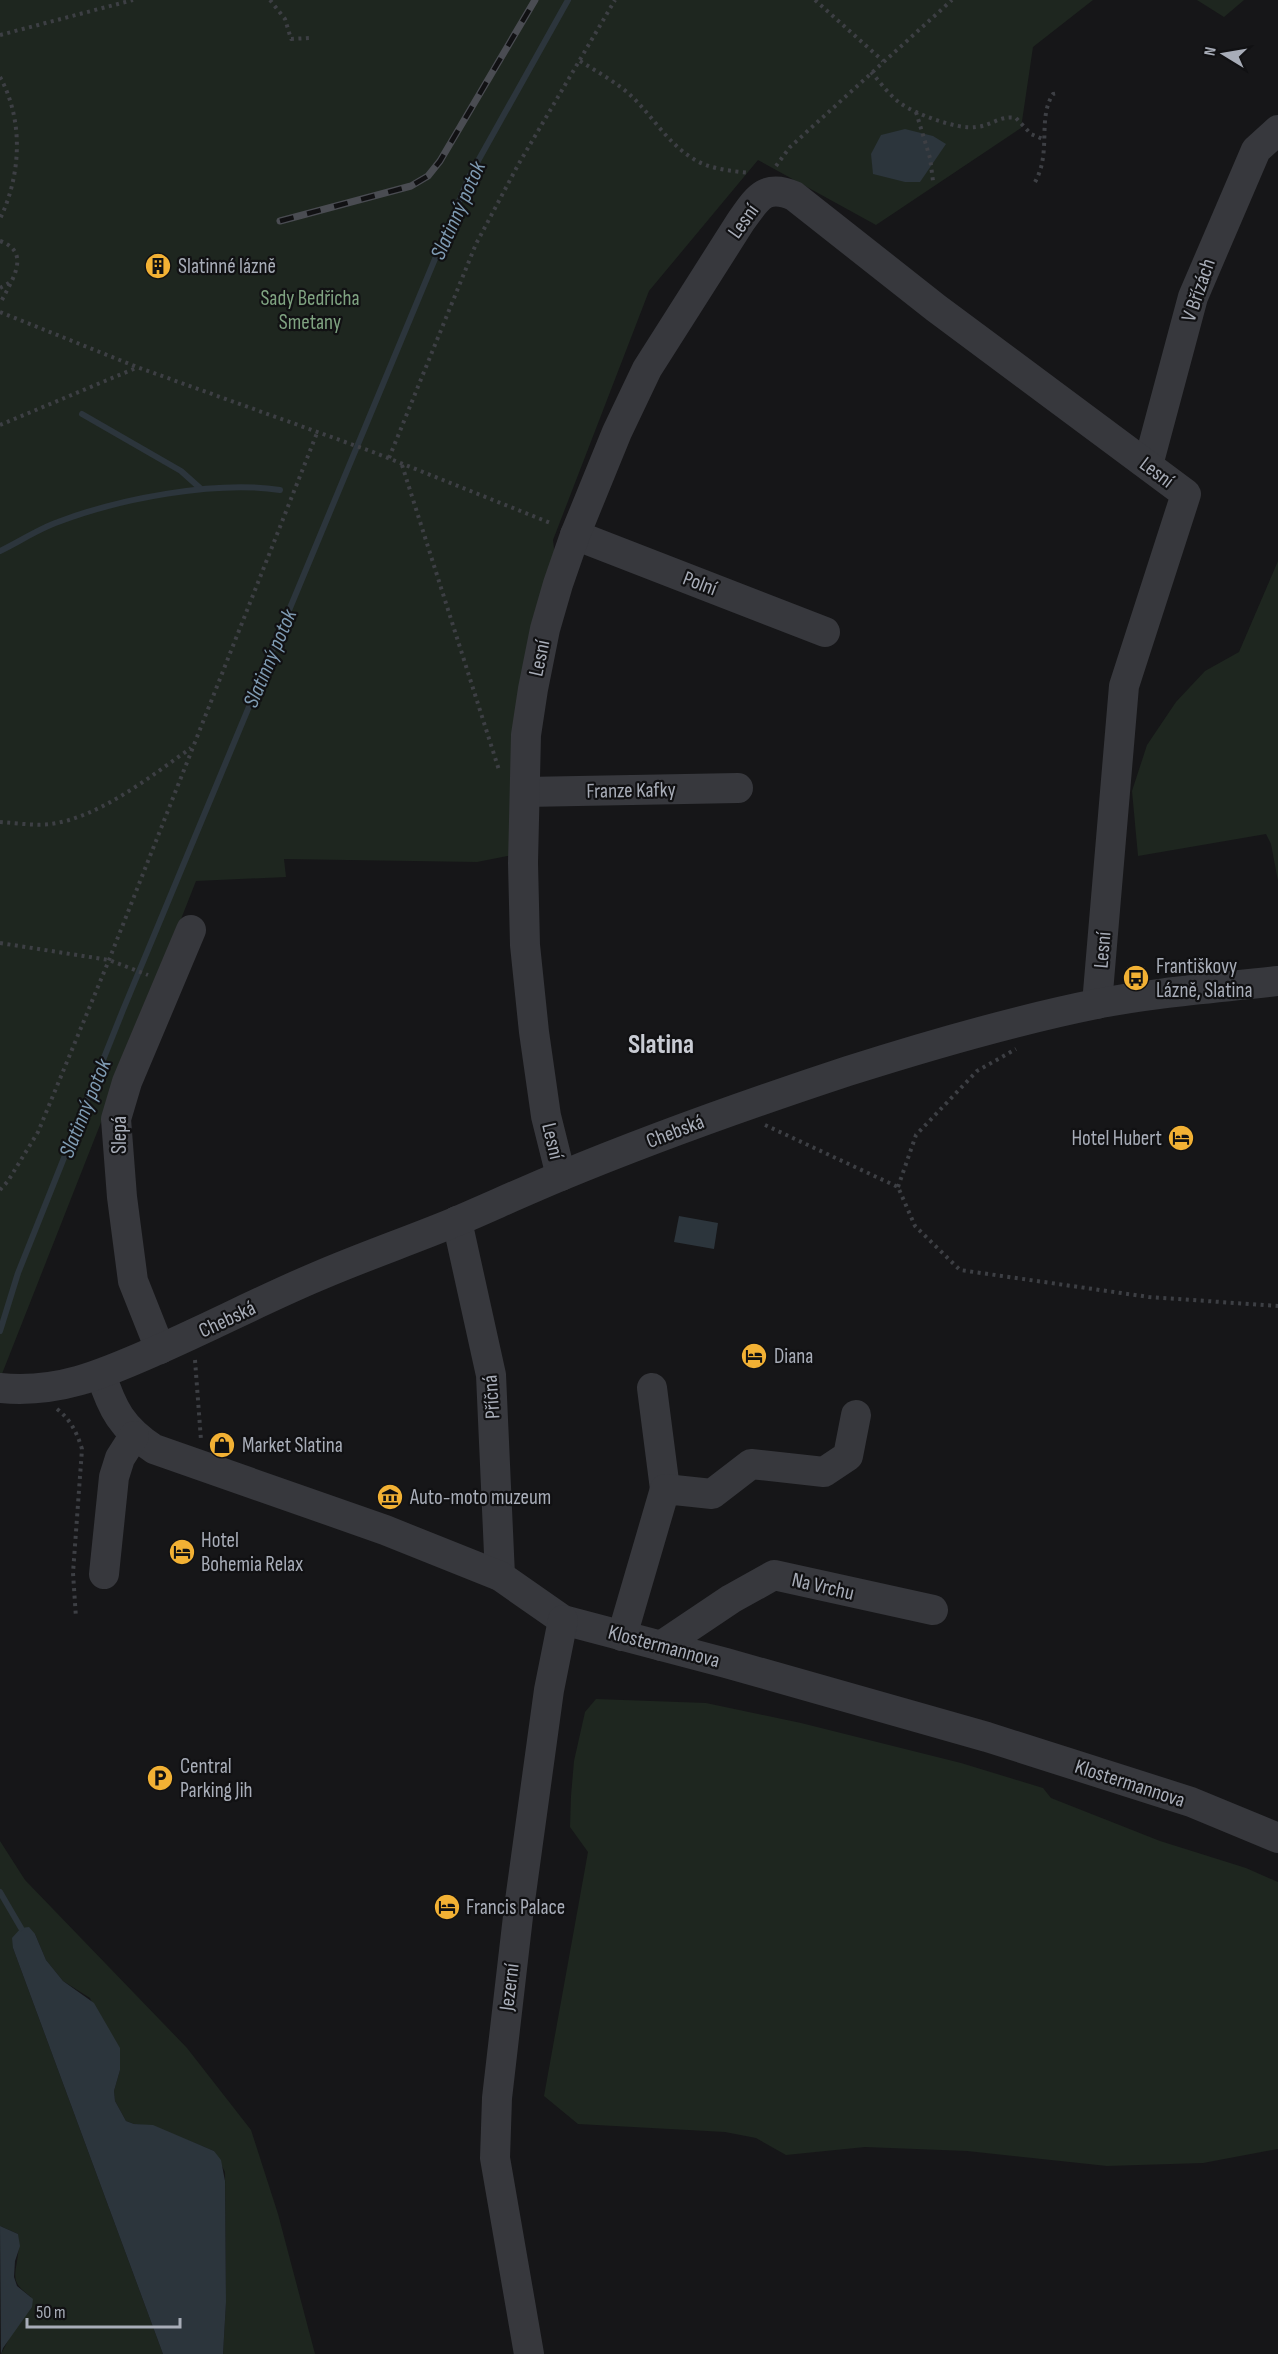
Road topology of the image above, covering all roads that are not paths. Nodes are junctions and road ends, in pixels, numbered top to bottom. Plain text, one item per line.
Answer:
1 (1278, 130) edge
2 (1148, 465) junction
3 (575, 535) junction
4 (825, 632) dead end
5 (738, 788) dead end
6 (525, 792) junction
7 (190, 930) dead end
8 (1278, 981) edge
9 (1097, 1004) junction
10 (561, 1176) junction
11 (457, 1221) junction
12 (160, 1349) junction
13 (101, 1374) junction
14 (652, 1388) dead end
15 (1, 1389) edge
16 (856, 1415) dead end
17 (134, 1436) junction
18 (664, 1489) junction
19 (104, 1574) dead end
20 (500, 1576) junction
21 (933, 1610) dead end
22 (564, 1620) junction
23 (622, 1636) junction
24 (661, 1646) junction
25 (1278, 1838) edge
26 (529, 2354) edge

1 - 2 street, V Břízách
2 - 3 street, Lesní
2 - 9 street, Lesní
3 - 4 street, Polní
3 - 6 street, Lesní
5 - 6 street, Franze Kafky
6 - 10 street, Lesní
7 - 12 street, Slepá
8 - 9 street, Chebská
9 - 10 street, Chebská
10 - 11 street, Chebská
11 - 12 street, Chebská
11 - 20 street, Příčná
12 - 13 street, Chebská
13 - 15 street, Chebská
13 - 17 street, Klostermannova
14 - 18 street
16 - 18 street
17 - 19 street
17 - 20 street, Klostermannova
18 - 23 street
20 - 22 street, Klostermannova
21 - 24 street, Na Vrchu
22 - 23 street, Klostermannova
22 - 26 street, Jezerní
23 - 24 street, Klostermannova
24 - 25 street, Klostermannova

